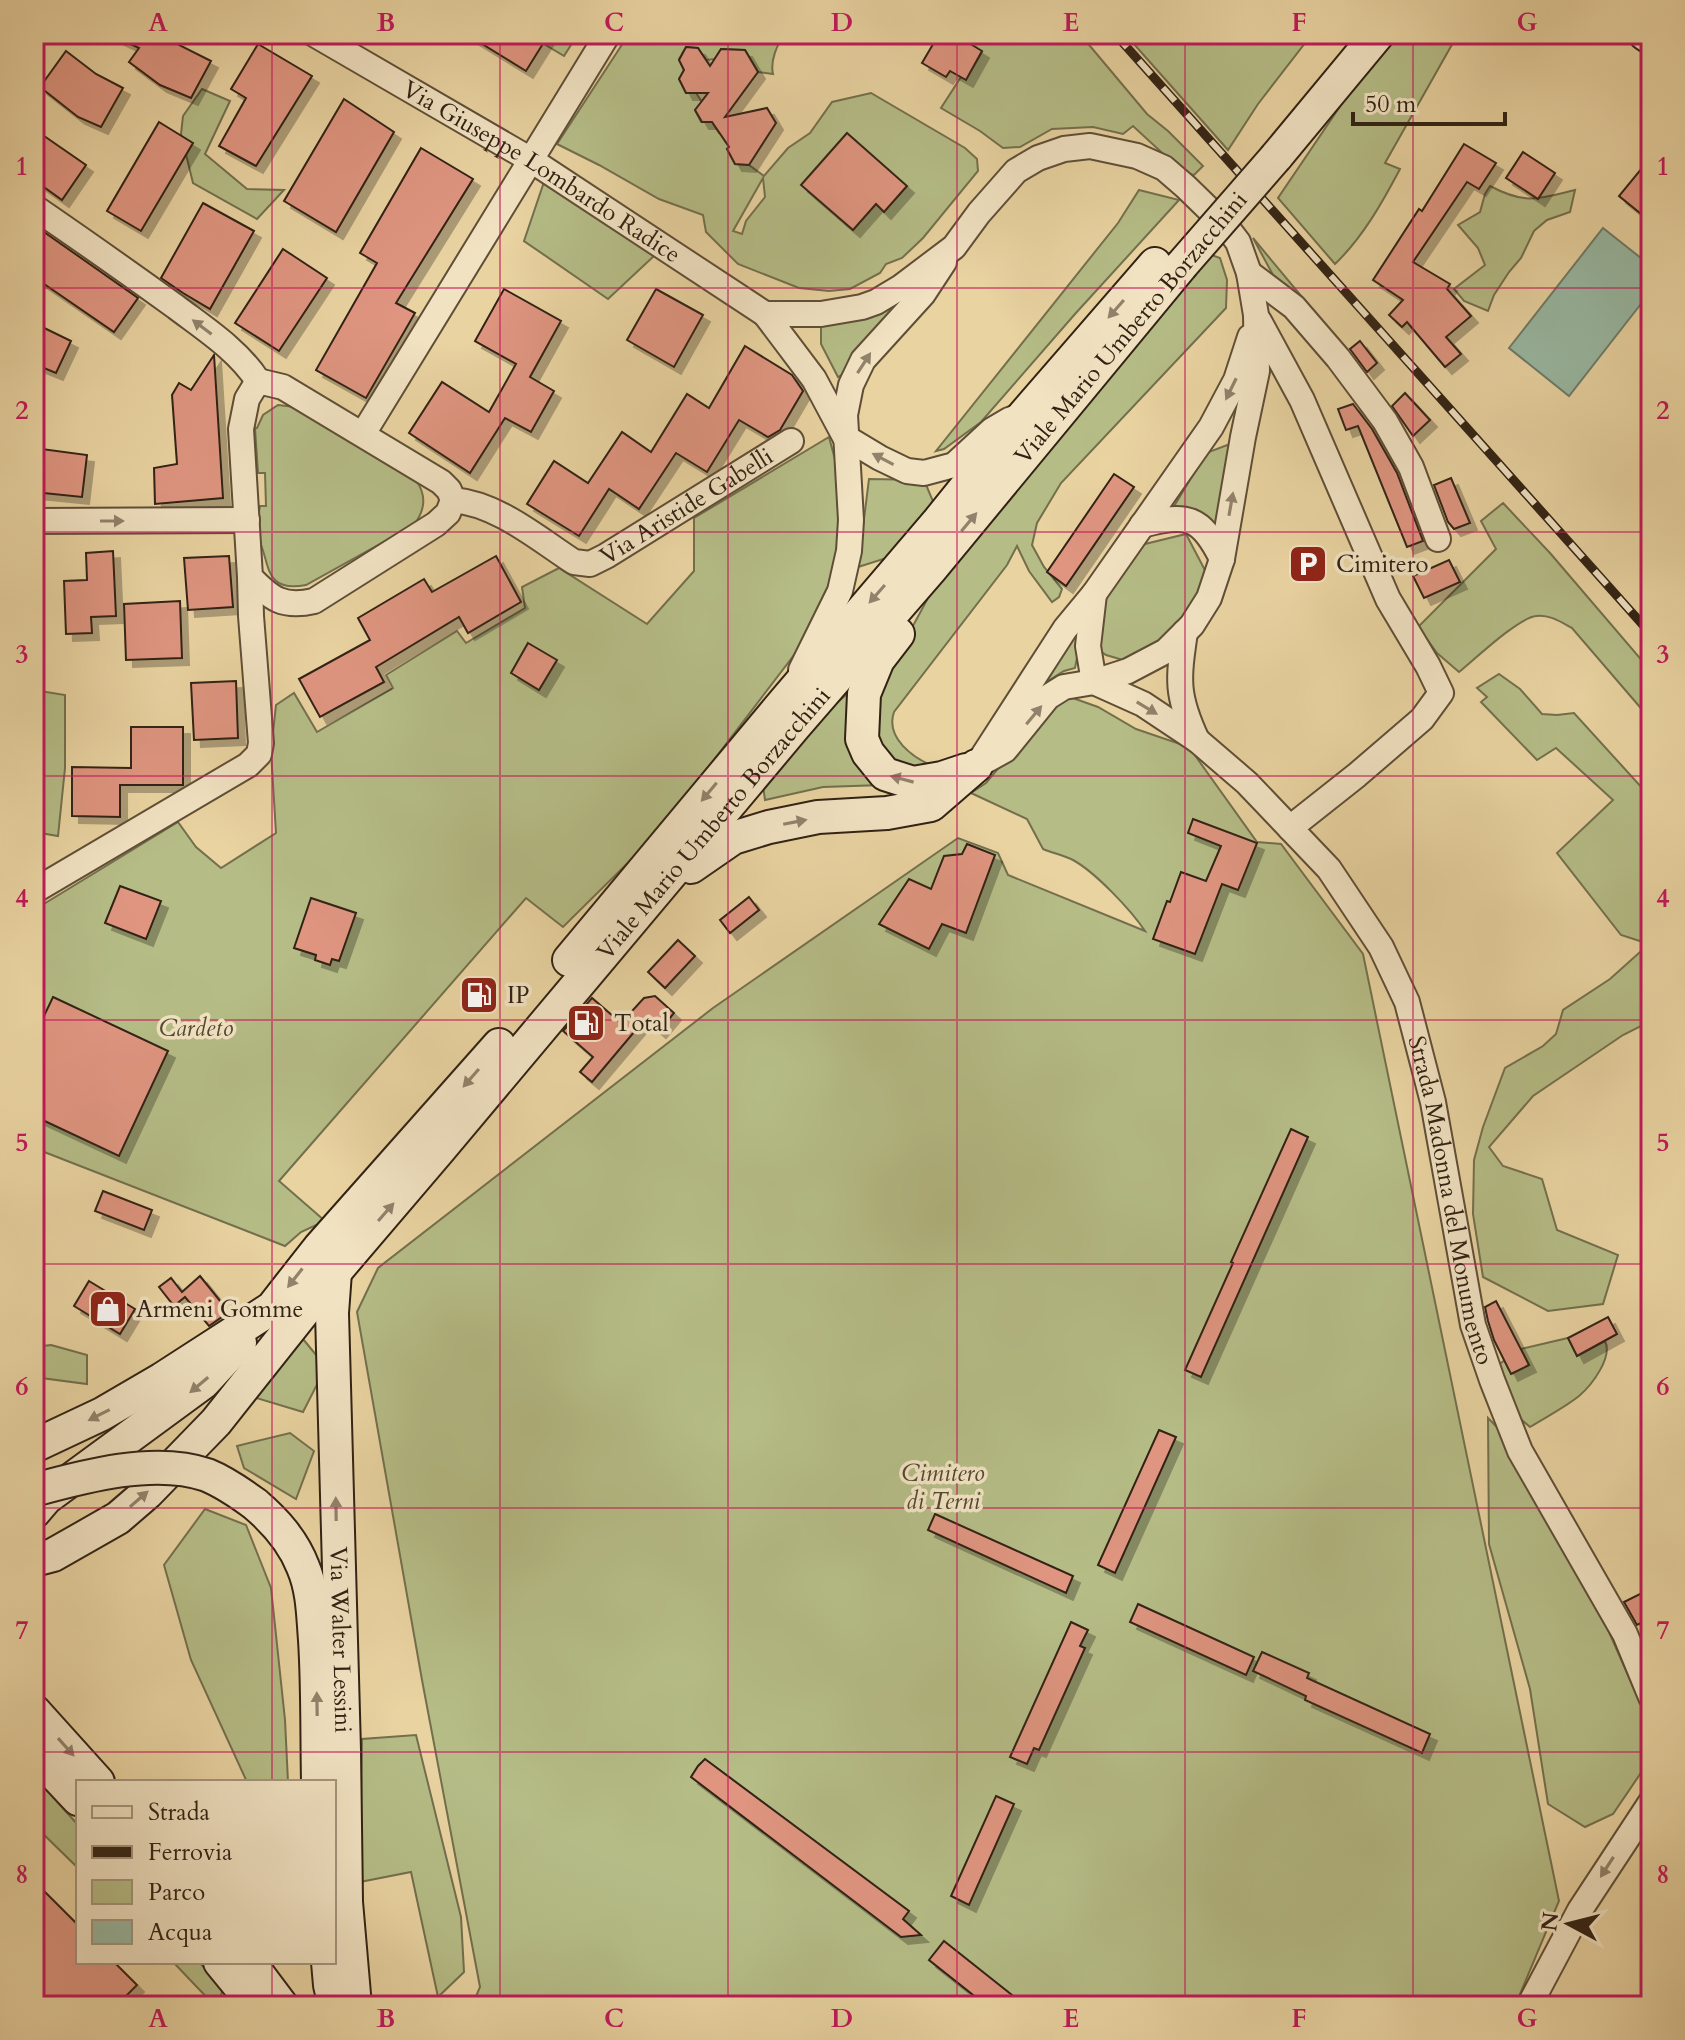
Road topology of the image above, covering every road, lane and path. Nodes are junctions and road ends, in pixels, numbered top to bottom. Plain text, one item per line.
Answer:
1 (314, 34) edge
2 (608, 34) edge
3 (1645, 34) edge
4 (1651, 38) edge
5 (1364, 39) edge
6 (531, 160) junction
7 (34, 207) edge
8 (954, 247) junction
9 (1174, 258) junction
10 (1249, 273) junction
11 (765, 314) junction
12 (1256, 315) junction
13 (258, 381) junction
14 (1024, 415) junction
15 (363, 434) junction
16 (845, 437) junction
17 (791, 441) dead end
18 (453, 500) junction
19 (247, 520) junction
20 (34, 521) edge
21 (1142, 525) junction
22 (1438, 539) dead end
23 (1222, 559) junction
24 (930, 570) junction
25 (250, 577) junction
26 (1094, 594) junction
27 (296, 605) junction
28 (1185, 632) junction
29 (253, 638) junction
30 (1094, 682) junction
31 (785, 701) junction
32 (1197, 740) junction
33 (976, 766) junction
34 (1290, 828) junction
35 (34, 891) edge
36 (653, 894) junction
37 (335, 1272) junction
38 (272, 1308) junction
39 (34, 1446) edge
40 (34, 1490) edge
41 (34, 1512) edge
42 (34, 1560) edge
43 (1651, 1697) edge
44 (34, 1711) edge
45 (34, 1752) edge
46 (96, 1780) edge
47 (318, 1780) edge
48 (76, 1797) edge
49 (1651, 1802) edge
50 (222, 1964) edge
51 (250, 1964) edge
52 (328, 1964) edge
53 (256, 2006) edge
54 (282, 2006) edge
55 (335, 2006) edge
56 (355, 2006) edge
57 (1529, 2006) edge

1 - 6 street, Via Giuseppe Lombardo Radice
2 - 6 street
3 - 4 main road
5 - 9 main road, Viale Mario Umberto Borzacchini
6 - 11 street, Via Giuseppe Lombardo Radice
6 - 15 street
13 -> 7 street
8 - 10 street, Via Giuseppe Lombardo Radice
8 - 11 street, Via Giuseppe Lombardo Radice
16 -> 8 street, Via Giuseppe Lombardo Radice
9 -> 14 main road, Viale Mario Umberto Borzacchini
24 -> 9 main road, Viale Mario Umberto Borzacchini
10 - 12 street, Via Giuseppe Lombardo Radice
10 - 22 street, Via Giuseppe Lombardo Radice
11 - 16 street, Via Giuseppe Lombardo Radice
12 -> 21 street
23 -> 12 street
12 - 34 street
13 - 15 street
13 - 19 street
14 -> 16 street
14 -> 31 main road, Viale Mario Umberto Borzacchini
15 - 18 street
16 - 31 street, Via Giuseppe Lombardo Radice
17 - 18 street, Via Aristide Gabelli
18 - 27 street
20 -> 19 street
19 - 25 street
21 - 23 street
21 - 26 street
23 - 28 street
33 -> 24 main road
24 - 36 main road, Viale Mario Umberto Borzacchini
25 - 27 street
25 - 29 street
26 - 30 street
26 - 33 street
27 - 29 street
28 - 30 street
28 - 32 street, Strada Madonna del Monumento
29 - 35 street
30 -> 32 street, Strada Madonna del Monumento
33 -> 30 street
31 -> 38 main road, Viale Mario Umberto Borzacchini
32 - 34 street, Strada Madonna del Monumento
36 -> 33 main road
34 - 43 street, Strada Madonna del Monumento
37 -> 36 main road, Viale Mario Umberto Borzacchini
42 -> 37 main road, Viale Mario Umberto Borzacchini
56 -> 37 main road, Via Walter Lessini
38 -> 39 main road, Viale Mario Umberto Borzacchini
38 -> 41 main road
47 -> 40 main road, Via Walter Lessini, bridge
44 -> 46 main road
45 - 48 main road
49 -> 57 street
50 - 53 main road
51 - 54 main road
52 - 55 main road

